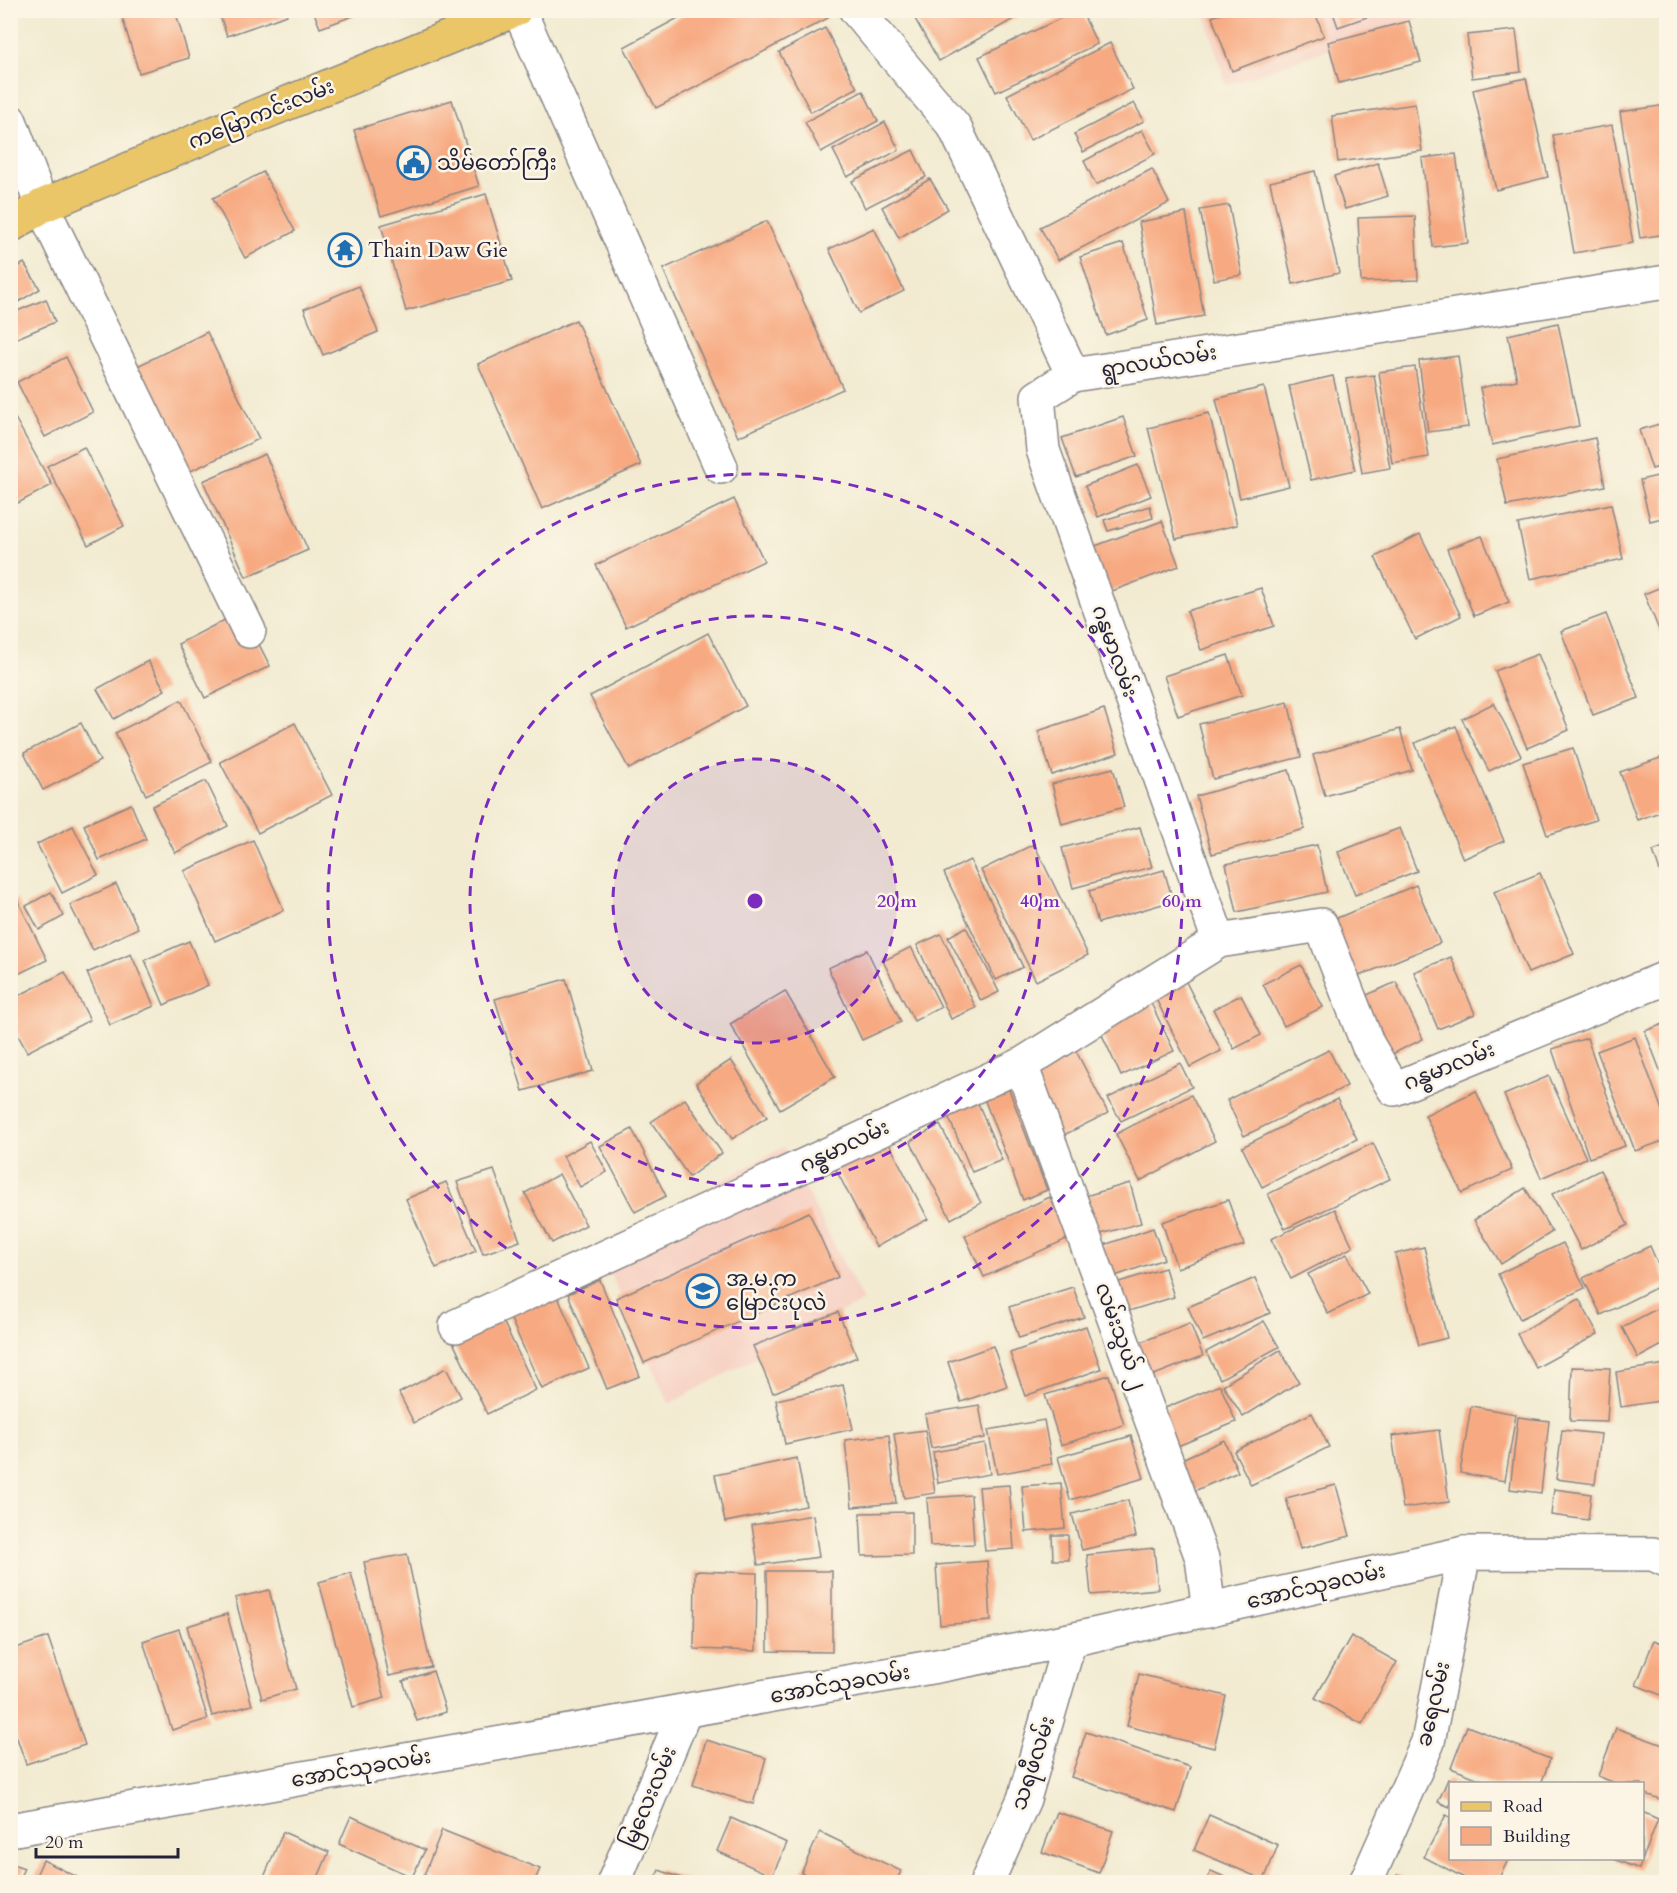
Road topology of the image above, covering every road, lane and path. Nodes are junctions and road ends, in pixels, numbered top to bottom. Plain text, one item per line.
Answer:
1 (517, 10) edge
2 (856, 10) edge
3 (10, 121) edge
4 (42, 206) junction
5 (10, 226) edge
6 (1666, 282) edge
7 (1073, 375) junction
8 (721, 467) dead end
9 (249, 631) dead end
10 (1218, 941) junction
11 (1666, 978) edge
12 (1021, 1065) junction
13 (456, 1326) dead end
14 (1464, 1553) junction
15 (1666, 1560) edge
16 (1209, 1610) junction
17 (1070, 1640) junction
18 (685, 1711) junction
19 (10, 1830) edge
20 (614, 1882) edge
21 (987, 1882) edge
22 (1366, 1882) edge

1 - 4 main road, ကမြောကင်းလမ်း
1 - 8 street
2 - 7 street, ရွာလယ်လမ်း
3 - 4 street
4 - 5 main road, ကမြောကင်းလမ်း
4 - 9 street
6 - 7 street, ရွာလယ်လမ်း
7 - 10 street, ဂန္ဓမာလမ်း
10 - 11 street, ဂန္ဓမာလမ်း
10 - 12 street, ဂန္ဓမာလမ်း
12 - 13 street, ဂန္ဓမာလမ်း
12 - 16 street, လမ်းသွယ် ၂
14 - 15 street, အောင်သုခလမ်း
14 - 16 street, အောင်သုခလမ်း
14 - 22 street, ခရေလမ်း
16 - 17 street, အောင်သုခလမ်း
17 - 18 street, အောင်သုခလမ်း
17 - 21 street, သရဖီလမ်း
18 - 19 street, အောင်သုခလမ်း
18 - 20 street, မြလေးလမ်း

